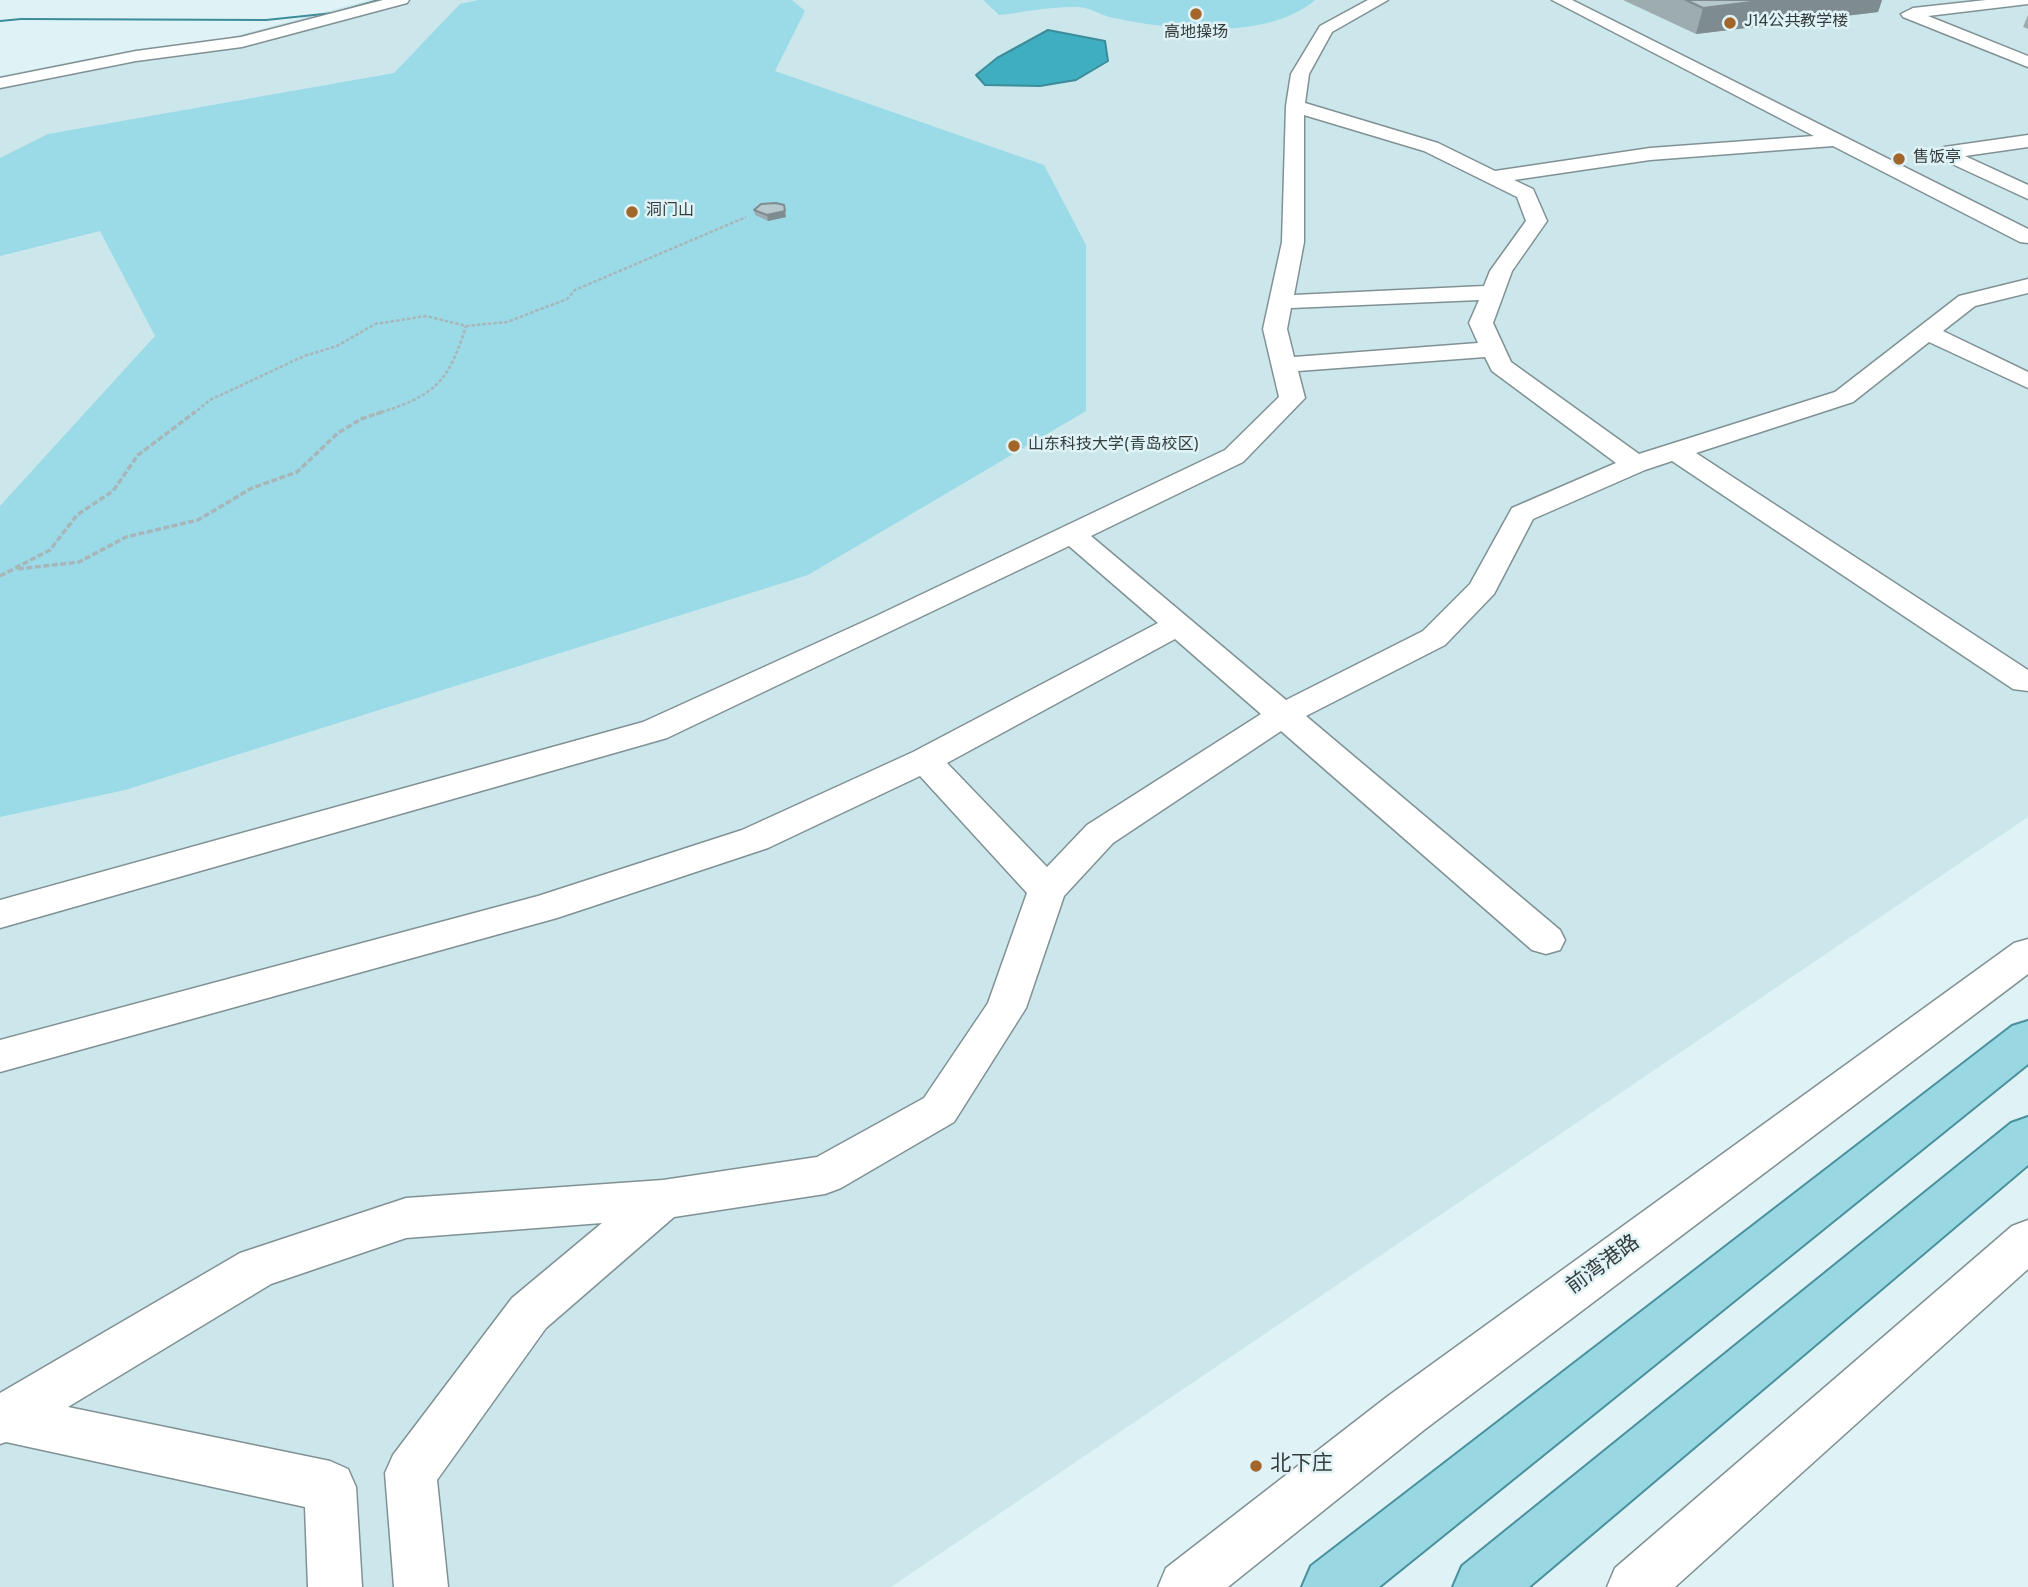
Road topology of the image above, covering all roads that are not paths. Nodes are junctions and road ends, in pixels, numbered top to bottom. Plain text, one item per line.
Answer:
1 (401, 0) edge
2 (1380, 0) edge
3 (1560, 0) edge
4 (2027, 0) edge
5 (1930, 12) junction
6 (2028, 50) edge
7 (2028, 62) edge
8 (0, 83) edge
9 (1295, 106) junction
10 (1835, 140) junction
11 (2028, 141) edge
12 (1492, 177) junction
13 (2028, 193) edge
14 (2028, 237) edge
15 (2028, 286) edge
16 (1493, 292) junction
17 (1281, 302) junction
18 (1926, 332) junction
19 (1493, 349) junction
20 (1284, 365) junction
21 (2028, 381) edge
22 (1675, 451) junction
23 (1635, 464) junction
24 (1072, 534) junction
25 (1178, 625) junction
26 (2024, 681) dead end
27 (1283, 715) junction
28 (925, 760) junction
29 (1047, 890) junction
30 (0, 915) edge
31 (1546, 940) dead end
32 (2028, 953) edge
33 (2028, 1039) edge
34 (0, 1056) edge
35 (2028, 1137) edge
36 (663, 1199) junction
37 (2028, 1240) edge
38 (3, 1419) edge
39 (335, 1587) edge
40 (421, 1587) edge
41 (1185, 1587) edge
42 (1332, 1587) edge
43 (1483, 1587) edge
44 (1634, 1587) edge

1 - 8 street
2 - 9 street
3 - 10 street
4 - 5 street
5 - 6 street
5 - 7 street
9 - 12 street
9 - 17 street
10 - 12 street
10 - 14 street
11 - 13 street
12 - 16 street
15 - 18 street
16 - 17 street
16 - 19 street
17 - 20 street
18 - 21 street
18 - 22 street
19 - 20 street
19 - 23 street
20 - 24 street
22 - 23 street
22 - 26 street
23 - 27 street
24 - 25 street
24 - 30 street
25 - 27 street
25 - 28 street
27 - 29 street
27 - 31 street
28 - 29 street
28 - 34 street
29 - 36 street
32 - 41 street, 前湾港路
33 - 42 main road
35 - 43 main road
36 - 38 street
36 - 40 street
37 - 44 street
38 - 39 street

